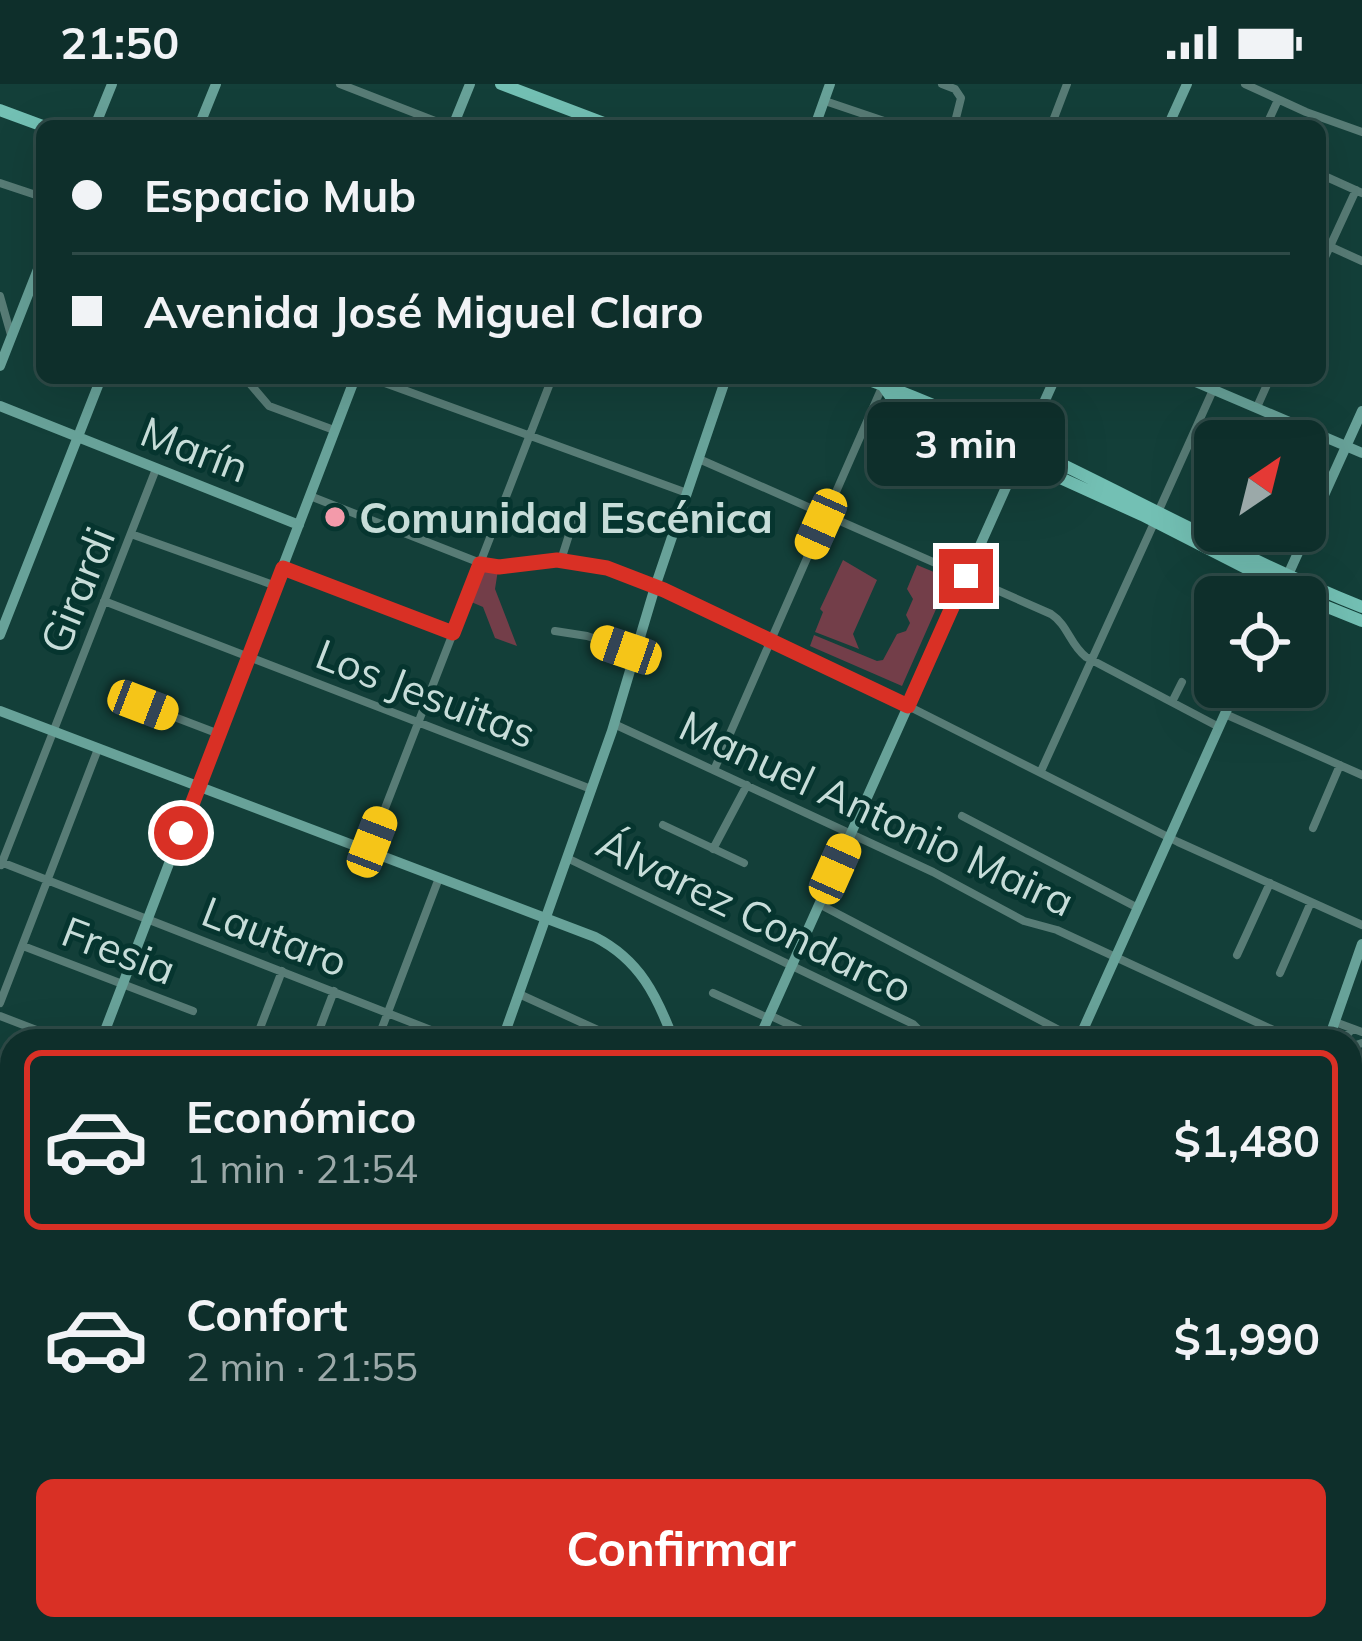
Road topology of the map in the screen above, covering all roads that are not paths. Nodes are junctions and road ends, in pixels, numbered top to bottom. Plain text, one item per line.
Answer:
1 (112, 84) edge
2 (216, 84) edge
3 (340, 84) edge
4 (470, 84) edge
5 (501, 84) edge
6 (830, 84) edge
7 (942, 84) edge
8 (1067, 84) edge
9 (1187, 84) edge
10 (1245, 84) edge
11 (825, 100) junction
12 (1278, 100) junction
13 (0, 110) edge
14 (97, 120) edge
15 (201, 120) edge
16 (435, 120) edge
17 (454, 120) edge
18 (596, 120) edge
19 (817, 120) edge
20 (881, 120) edge
21 (956, 120) edge
22 (1053, 120) edge
23 (1171, 120) edge
24 (1269, 120) edge
25 (36, 123) edge
26 (1362, 132) edge
27 (1326, 177) edge
28 (0, 183) edge
29 (1359, 191) edge
30 (36, 195) edge
31 (1326, 242) edge
32 (1326, 244) edge
33 (1362, 261) edge
34 (36, 275) edge
35 (0, 297) edge
36 (12, 337) junction
37 (0, 366) edge
38 (99, 384) edge
39 (250, 384) edge
40 (353, 384) edge
41 (388, 384) edge
42 (550, 384) edge
43 (724, 384) edge
44 (880, 384) edge
45 (885, 384) edge
46 (1052, 384) edge
47 (1207, 384) edge
48 (1267, 384) edge
49 (0, 406) edge
50 (1257, 407) junction
51 (1362, 411) edge
52 (335, 431) junction
53 (530, 435) junction
54 (77, 439) junction
55 (1191, 440) junction
56 (1194, 441) edge
57 (1346, 447) junction
58 (1021, 453) junction
59 (1362, 453) edge
60 (698, 459) junction
61 (156, 469) junction
62 (1326, 490) edge
63 (687, 493) junction
64 (310, 496) junction
65 (825, 514) junction
66 (1157, 516) junction
67 (574, 519) dead end
68 (299, 525) junction
69 (131, 534) junction
70 (561, 560) junction
71 (480, 564) junction
72 (283, 568) junction
73 (966, 576) junction
74 (1261, 576) edge
75 (276, 586) junction
76 (655, 586) junction
77 (1326, 598) edge
78 (104, 601) junction
79 (1326, 606) edge
80 (1362, 607) edge
81 (1362, 621) edge
82 (554, 631) dead end
83 (453, 633) junction
84 (0, 635) edge
85 (770, 641) junction
86 (635, 652) junction
87 (248, 657) junction
88 (1090, 660) junction
89 (1182, 682) dead end
90 (1172, 702) junction
91 (143, 705) dead end
92 (908, 706) junction
93 (1228, 708) edge
94 (0, 711) edge
95 (1225, 714) junction
96 (418, 723) junction
97 (614, 724) junction
98 (1219, 727) junction
99 (53, 731) junction
100 (218, 734) junction
101 (98, 748) junction
102 (1340, 765) junction
103 (714, 770) junction
104 (1040, 771) junction
105 (1362, 775) edge
106 (746, 785) junction
107 (198, 787) junction
108 (591, 789) junction
109 (962, 816) dead end
110 (663, 825) dead end
111 (1313, 828) dead end
112 (851, 833) junction
113 (1169, 838) junction
114 (713, 849) junction
115 (368, 852) junction
116 (567, 858) junction
117 (744, 862) dead end
118 (1, 864) edge
119 (439, 878) junction
120 (48, 880) junction
121 (1270, 883) junction
122 (1311, 902) junction
123 (819, 904) junction
124 (1138, 908) junction
125 (546, 918) junction
126 (148, 919) junction
127 (1362, 925) edge
128 (1362, 944) edge
129 (22, 946) junction
130 (1237, 955) dead end
131 (1115, 958) junction
132 (793, 964) junction
133 (282, 971) junction
134 (1280, 973) dead end
135 (123, 983) junction
136 (334, 992) junction
137 (713, 993) dead end
138 (519, 994) junction
139 (0, 1003) edge
140 (193, 1011) dead end
141 (387, 1012) junction
142 (0, 1016) edge
143 (769, 1017) junction
144 (1335, 1022) junction
145 (34, 1029) edge
146 (105, 1029) edge
147 (260, 1029) edge
148 (320, 1029) edge
149 (381, 1029) edge
150 (429, 1029) edge
151 (506, 1029) edge
152 (596, 1029) edge
153 (670, 1029) edge
154 (764, 1029) edge
155 (797, 1029) edge
156 (918, 1029) edge
157 (1055, 1029) edge
158 (1083, 1029) edge
159 (1271, 1029) edge
160 (1332, 1029) edge
161 (1355, 1029) edge

1 - 14 main road
2 - 15 main road
3 - 16 street
4 - 17 main road
5 - 18 main road
6 - 11 main road
7 - 21 street
8 - 22 street
9 - 23 main road
10 - 12 street
11 - 19 main road
11 - 20 street
12 - 24 street
12 - 26 street
13 - 25 main road
27 - 29 street
28 - 30 street
29 - 31 street
32 - 33 street
34 - 36 main road
35 - 36 street
36 - 37 main road
38 - 54 main road
39 - 52 street
40 - 52 main road
41 - 53 street
42 - 53 street
43 - 60 main road
44 - 65 street
45 - 58 main road
46 - 58 main road
47 - 50 main road
47 - 55 street
48 - 50 street
49 - 54 main road, Marín
50 - 57 main road
51 - 57 main road
52 - 64 main road
53 - 63 street
53 - 71 street
54 - 61 main road, Marín
54 - 84 main road
55 - 56 street
55 - 66 street
57 - 59 main road
57 - 62 main road
58 - 66 main road
58 - 73 main road
60 - 63 main road
60 - 65 street
61 - 68 main road, Marín
61 - 69 street, Girardi
63 - 76 main road
64 - 68 main road
64 - 71 street
65 - 73 street
65 - 85 street
66 - 74 main road
66 - 88 street
67 - 70 street
68 - 72 main road
69 - 75 street
69 - 78 street, Girardi
70 - 71 street
70 - 76 street
71 - 83 street
72 - 75 main road
72 - 83 street
73 - 88 street
73 - 92 main road
75 - 87 main road
76 - 85 street
76 - 86 main road
77 - 80 main road
78 - 87 street, Los Jesuitas
78 - 99 street, Girardi
79 - 81 main road
82 - 86 street
83 - 96 street
85 - 92 street
85 - 103 street
86 - 97 main road
87 - 96 street, Los Jesuitas
87 - 100 main road
88 - 90 street
88 - 104 street
89 - 90 street
90 - 98 street
91 - 100 street
92 - 104 street
92 - 112 main road
93 - 95 main road
94 - 99 main road
95 - 98 main road
95 - 102 street
96 - 108 street, Los Jesuitas
96 - 115 street
97 - 103 street, Manuel Antonio Maira
97 - 108 main road
98 - 113 main road
99 - 101 main road
99 - 118 street, Girardi
100 - 107 main road
101 - 107 main road
101 - 120 street
102 - 105 street
102 - 111 street
103 - 106 street, Manuel Antonio Maira
104 - 113 street
106 - 112 street, Manuel Antonio Maira
106 - 114 street
107 - 115 main road
107 - 126 main road
108 - 116 main road
109 - 124 street
110 - 114 street
112 - 123 main road
112 - 131 street, Manuel Antonio Maira
113 - 121 street
113 - 124 main road
114 - 117 street
115 - 119 main road
116 - 125 main road
116 - 132 street, Álvarez Condarco
118 - 120 street, Lautaro
119 - 125 main road
119 - 141 street
120 - 126 street, Lautaro
120 - 129 street
121 - 122 street
121 - 130 street
122 - 127 street
122 - 134 street
123 - 132 main road
123 - 157 street
124 - 131 main road
125 - 138 main road
125 - 153 main road
126 - 133 street, Lautaro
126 - 135 main road
128 - 144 main road
129 - 135 street, Fresia
129 - 139 street
131 - 158 main road
131 - 159 street, Manuel Antonio Maira
132 - 143 main road
132 - 156 street, Álvarez Condarco
133 - 136 street, Lautaro
133 - 147 street
135 - 140 street, Fresia
135 - 146 main road
136 - 141 street, Lautaro
136 - 148 street
137 - 143 street
138 - 151 main road
138 - 152 street
141 - 149 street
141 - 150 street, Lautaro
142 - 145 street
143 - 154 main road
143 - 155 street
144 - 160 main road
144 - 161 street

